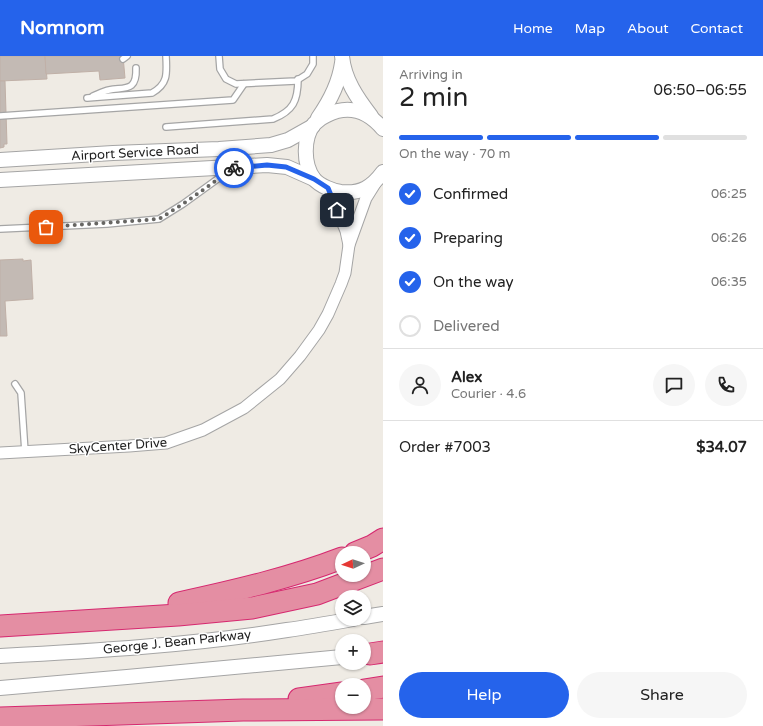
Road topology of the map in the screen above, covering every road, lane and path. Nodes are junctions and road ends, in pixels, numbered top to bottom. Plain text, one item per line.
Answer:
1 (166, 56) edge
2 (219, 56) edge
3 (313, 56) edge
4 (342, 58) edge
5 (136, 68) dead end
6 (298, 79) junction
7 (244, 84) junction
8 (0, 116) edge
9 (373, 118) junction
10 (314, 125) junction
11 (166, 127) dead end
12 (383, 129) edge
13 (0, 160) edge
14 (235, 167) junction
15 (379, 177) edge
16 (314, 179) junction
17 (0, 180) edge
18 (328, 188) junction
19 (0, 229) edge
20 (349, 245) junction
21 (15, 384) dead end
22 (24, 452) junction
23 (0, 453) edge
24 (383, 539) edge
25 (371, 546) edge
26 (335, 561) edge
27 (383, 569) edge
28 (383, 614) edge
29 (371, 616) edge
30 (66, 622) junction
31 (335, 622) edge
32 (0, 626) edge
33 (58, 653) junction
34 (0, 656) edge
35 (335, 658) edge
36 (0, 661) edge
37 (383, 687) edge
38 (0, 688) edge
39 (371, 689) edge
40 (335, 694) edge
41 (383, 709) edge
42 (203, 711) junction
43 (0, 718) edge

1 - 5 lane
2 - 7 lane
3 - 6 lane
4 - 9 street, Airport Service Road
4 - 10 street, Airport Service Road
6 - 7 lane
6 - 11 lane
7 - 8 lane
9 - 10 street
9 - 12 street, Airport Service Road
10 - 13 street, Airport Service Road
10 - 16 street
14 - 16 street, Airport Service Road
14 - 17 street, Airport Service Road
14 - 19 lane
15 - 18 street, Airport Service Road
15 - 20 street, SkyCenter Drive
16 - 18 street, Airport Service Road
18 - 20 street, SkyCenter Drive
20 - 22 street, SkyCenter Drive
21 - 22 lane
22 - 23 street, SkyCenter Drive
24 - 25 highway
26 - 30 highway
27 - 30 highway
28 - 29 street
30 - 32 highway
31 - 33 street, George J. Bean Parkway
33 - 34 street, George J. Bean Parkway
33 - 36 street
35 - 38 street
37 - 39 highway
40 - 42 highway
41 - 42 highway
42 - 43 highway

